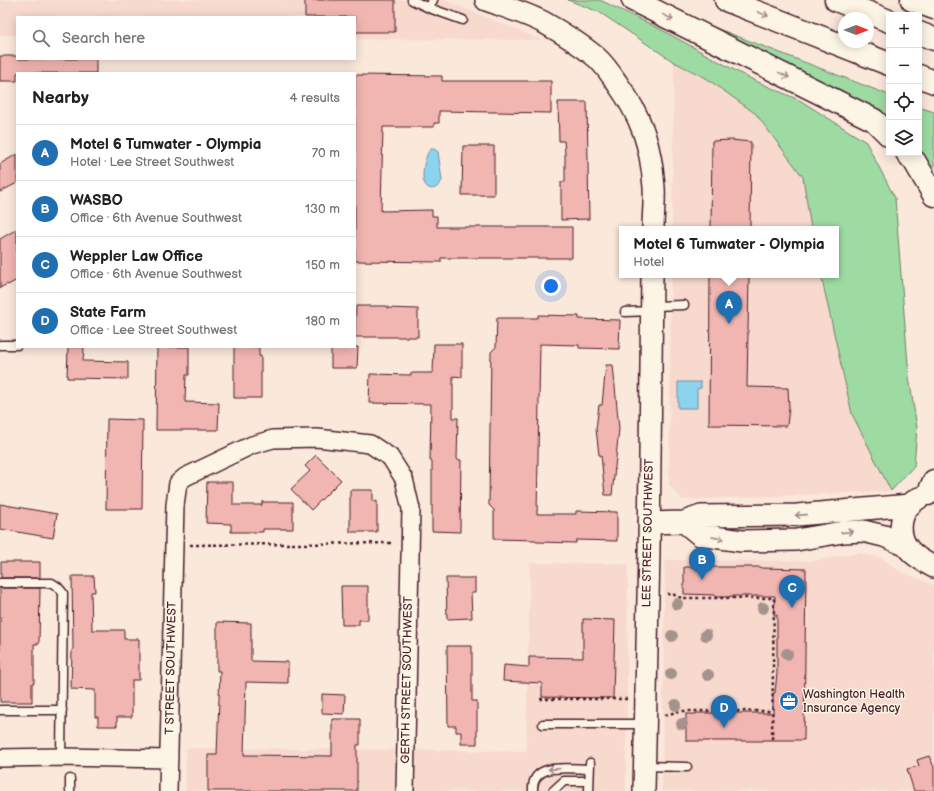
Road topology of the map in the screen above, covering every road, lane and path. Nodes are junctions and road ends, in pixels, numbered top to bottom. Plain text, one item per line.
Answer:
1 (412, 0) edge
2 (433, 0) edge
3 (486, 0) edge
4 (633, 0) edge
5 (726, 0) edge
6 (836, 0) edge
7 (912, 0) edge
8 (429, 8) junction
9 (934, 8) edge
10 (463, 20) dead end
11 (886, 20) edge
12 (922, 34) edge
13 (934, 39) edge
14 (886, 63) edge
15 (922, 77) edge
16 (934, 82) edge
17 (886, 132) edge
18 (910, 156) edge
19 (934, 195) edge
20 (653, 226) edge
21 (652, 278) edge
22 (684, 305) dead end
23 (652, 308) junction
24 (625, 312) dead end
25 (16, 345) edge
26 (0, 346) edge
27 (932, 489) edge
28 (910, 505) junction
29 (684, 522) junction
30 (649, 523) junction
31 (410, 542) junction
32 (174, 545) junction
33 (905, 545) junction
34 (934, 567) edge
35 (0, 583) edge
36 (662, 594) dead end
37 (540, 699) dead end
38 (628, 700) dead end
39 (0, 710) edge
40 (62, 710) junction
41 (772, 711) junction
42 (652, 720) junction
43 (543, 724) dead end
44 (772, 740) dead end
45 (61, 757) junction
46 (0, 758) edge
47 (169, 759) junction
48 (644, 766) junction
49 (687, 767) dead end
50 (70, 779) dead end
51 (589, 781) junction
52 (70, 791) edge
53 (168, 791) edge
54 (405, 791) edge
55 (532, 791) edge
56 (553, 791) edge
57 (589, 791) edge
58 (644, 791) edge

1 - 8 lane
2 - 8 lane
3 - 20 street
4 -> 17 highway
5 -> 14 highway
6 - 11 highway
7 - 9 highway
8 - 10 lane
12 - 13 highway
15 - 16 highway
18 - 19 highway
21 - 23 street, LEE STREET SOUTHWEST
22 - 23 lane
23 - 24 lane
23 - 30 street, LEE STREET SOUTHWEST
25 - 26 lane
27 - 28 street
28 -> 29 street
28 - 33 street
29 - 30 street
29 -> 33 street
30 - 42 street, LEE STREET SOUTHWEST
31 - 32 path
31 - 32 street, T STREET SOUTHWEST
31 - 54 street, GERTH STREET SOUTHWEST
32 - 47 street, T STREET SOUTHWEST
33 - 34 street
35 - 40 lane
36 - 41 path
37 - 38 path
39 - 40 lane
40 - 45 lane
41 - 42 path
41 - 44 path
42 - 43 lane
42 - 48 street, LEE STREET SOUTHWEST
45 - 46 street
45 - 47 street
47 - 53 street, T STREET SOUTHWEST
48 - 49 lane
48 - 58 street, LEE STREET SOUTHWEST
50 - 52 lane
51 -> 55 lane
51 - 56 lane
51 - 57 lane

